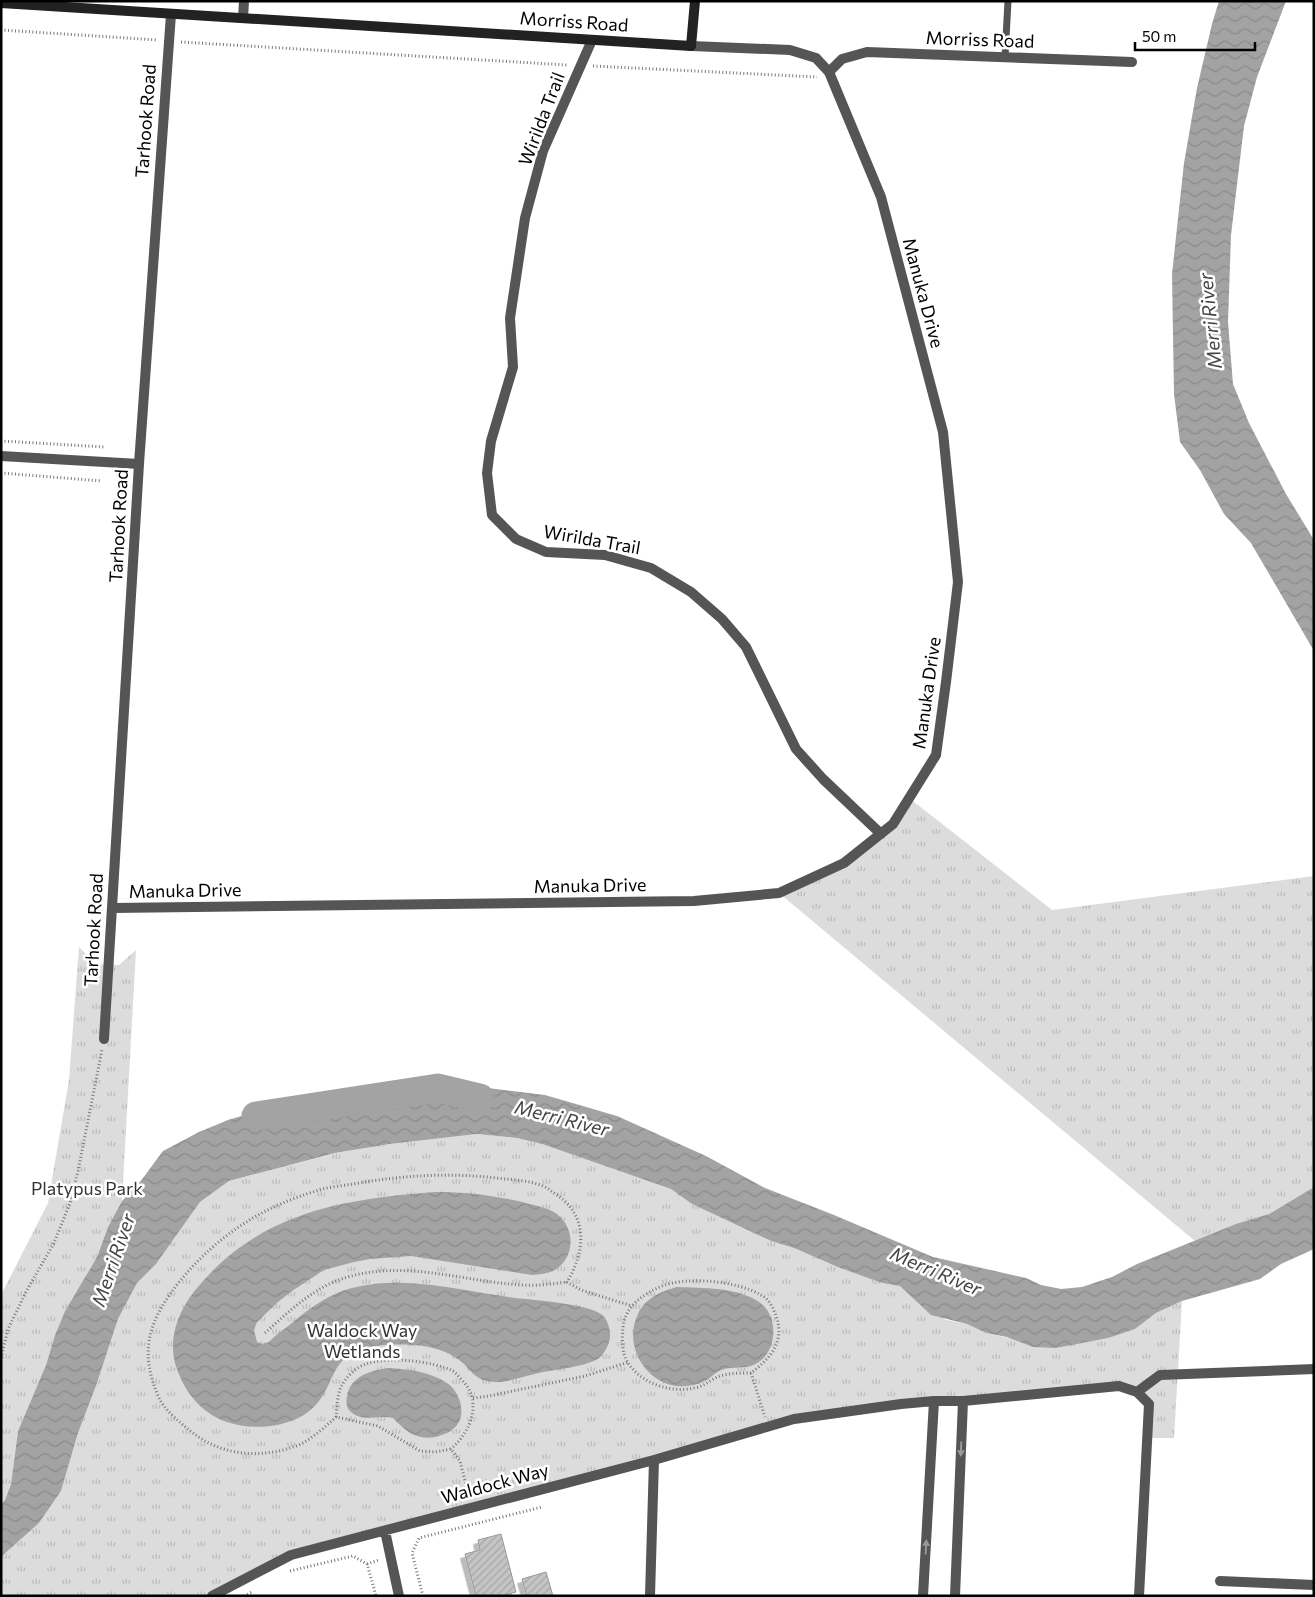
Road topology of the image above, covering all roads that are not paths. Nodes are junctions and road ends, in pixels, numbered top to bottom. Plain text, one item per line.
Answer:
1 (244, 1) edge
2 (695, 1) edge
3 (1008, 1) edge
4 (1, 3) edge
5 (171, 14) junction
6 (243, 18) junction
7 (592, 40) junction
8 (691, 46) junction
9 (1005, 57) junction
10 (1132, 62) dead end
11 (831, 75) junction
12 (1, 456) edge
13 (139, 464) junction
14 (881, 834) junction
15 (112, 908) junction
16 (104, 1039) road end
17 (1314, 1369) edge
18 (1137, 1392) junction
19 (934, 1401) junction
20 (963, 1401) junction
21 (654, 1460) junction
22 (385, 1530) junction
23 (1220, 1581) dead end
24 (1314, 1585) edge
25 (212, 1596) edge
26 (399, 1596) edge
27 (650, 1596) edge
28 (923, 1596) edge
29 (955, 1596) edge
30 (1139, 1596) edge

1 - 6 street
2 - 8 street
3 - 9 lane
4 - 5 street, Morriss Road
5 - 6 street, Morriss Road
5 - 13 street, Tarhook Road
6 - 7 street, Morriss Road
7 - 8 street, Morriss Road
7 - 14 street, Wirilda Trail
8 - 11 street, Morriss Road
9 - 10 street, Morriss Road
9 - 11 street, Morriss Road
11 - 14 street, Manuka Drive
12 - 13 street
13 - 15 street, Tarhook Road
14 - 15 street, Manuka Drive
15 - 16 street, Tarhook Road
17 - 18 street
18 - 20 street, Waldock Way
18 - 30 street
19 - 20 street, Waldock Way
19 - 21 street, Waldock Way
28 -> 19 street
20 -> 29 street
21 - 22 street, Waldock Way
21 - 27 street
22 - 25 street, Waldock Way
22 - 26 street
23 - 24 street

